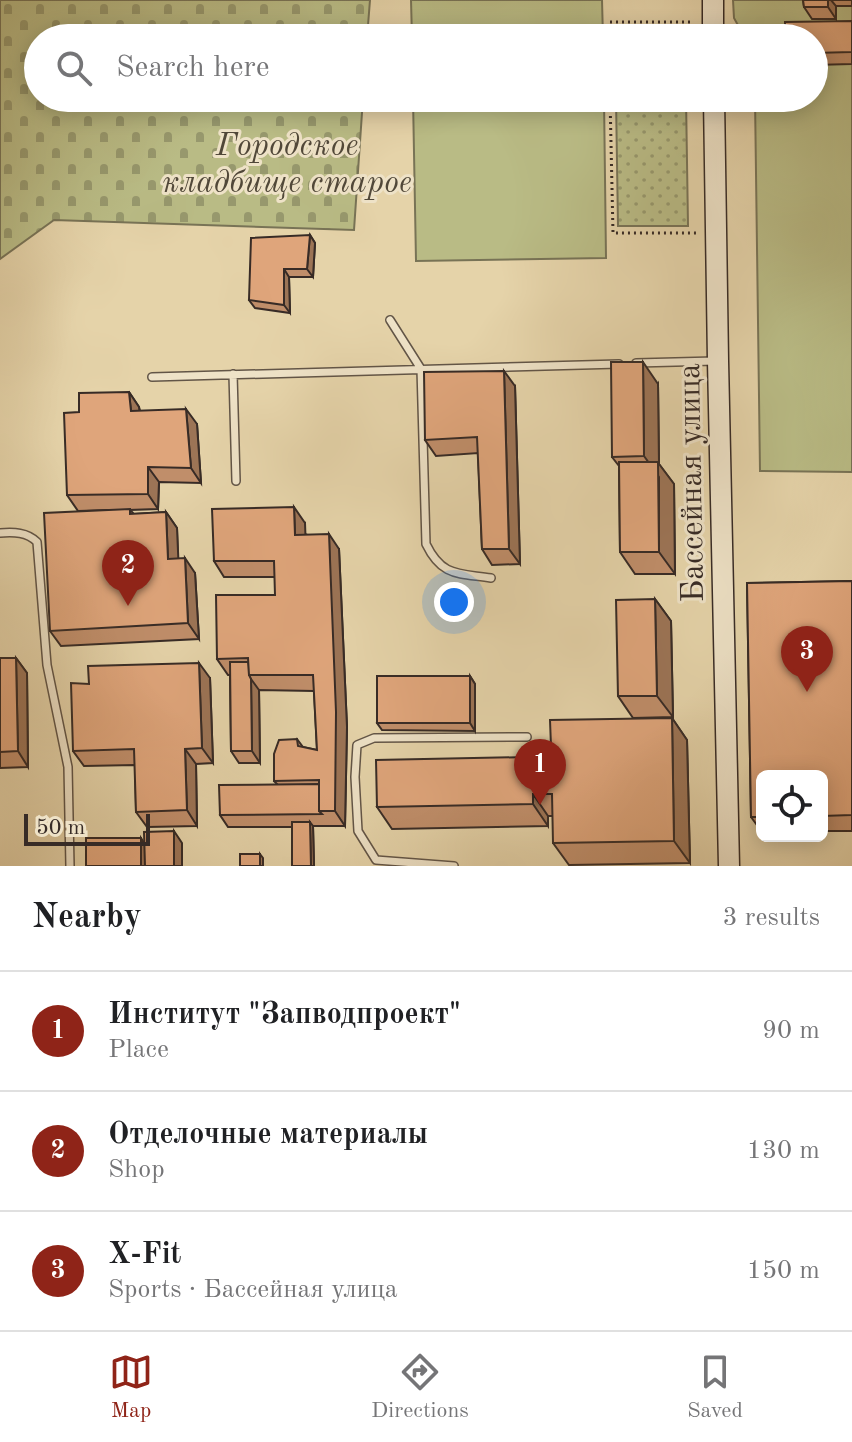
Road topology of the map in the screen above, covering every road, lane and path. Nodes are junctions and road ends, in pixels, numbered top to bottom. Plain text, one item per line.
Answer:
1 (713, 0) edge
2 (693, 22) dead end
3 (608, 24) edge
4 (713, 24) edge
5 (610, 112) edge
6 (714, 112) edge
7 (696, 233) dead end
8 (390, 320) dead end
9 (718, 361) junction
10 (421, 369) junction
11 (233, 374) junction
12 (152, 377) dead end
13 (236, 481) dead end
14 (0, 533) edge
15 (491, 578) dead end
16 (527, 737) dead end
17 (70, 866) edge
18 (454, 866) edge
19 (729, 866) edge

1 - 4 street
2 - 3 path
5 - 7 path
6 - 9 street, Бассейная улица
8 - 10 lane
9 - 10 lane
9 - 19 street, Бассейная улица
10 - 11 lane
10 - 15 lane
11 - 12 lane
11 - 13 lane
14 - 17 lane
16 - 18 lane

